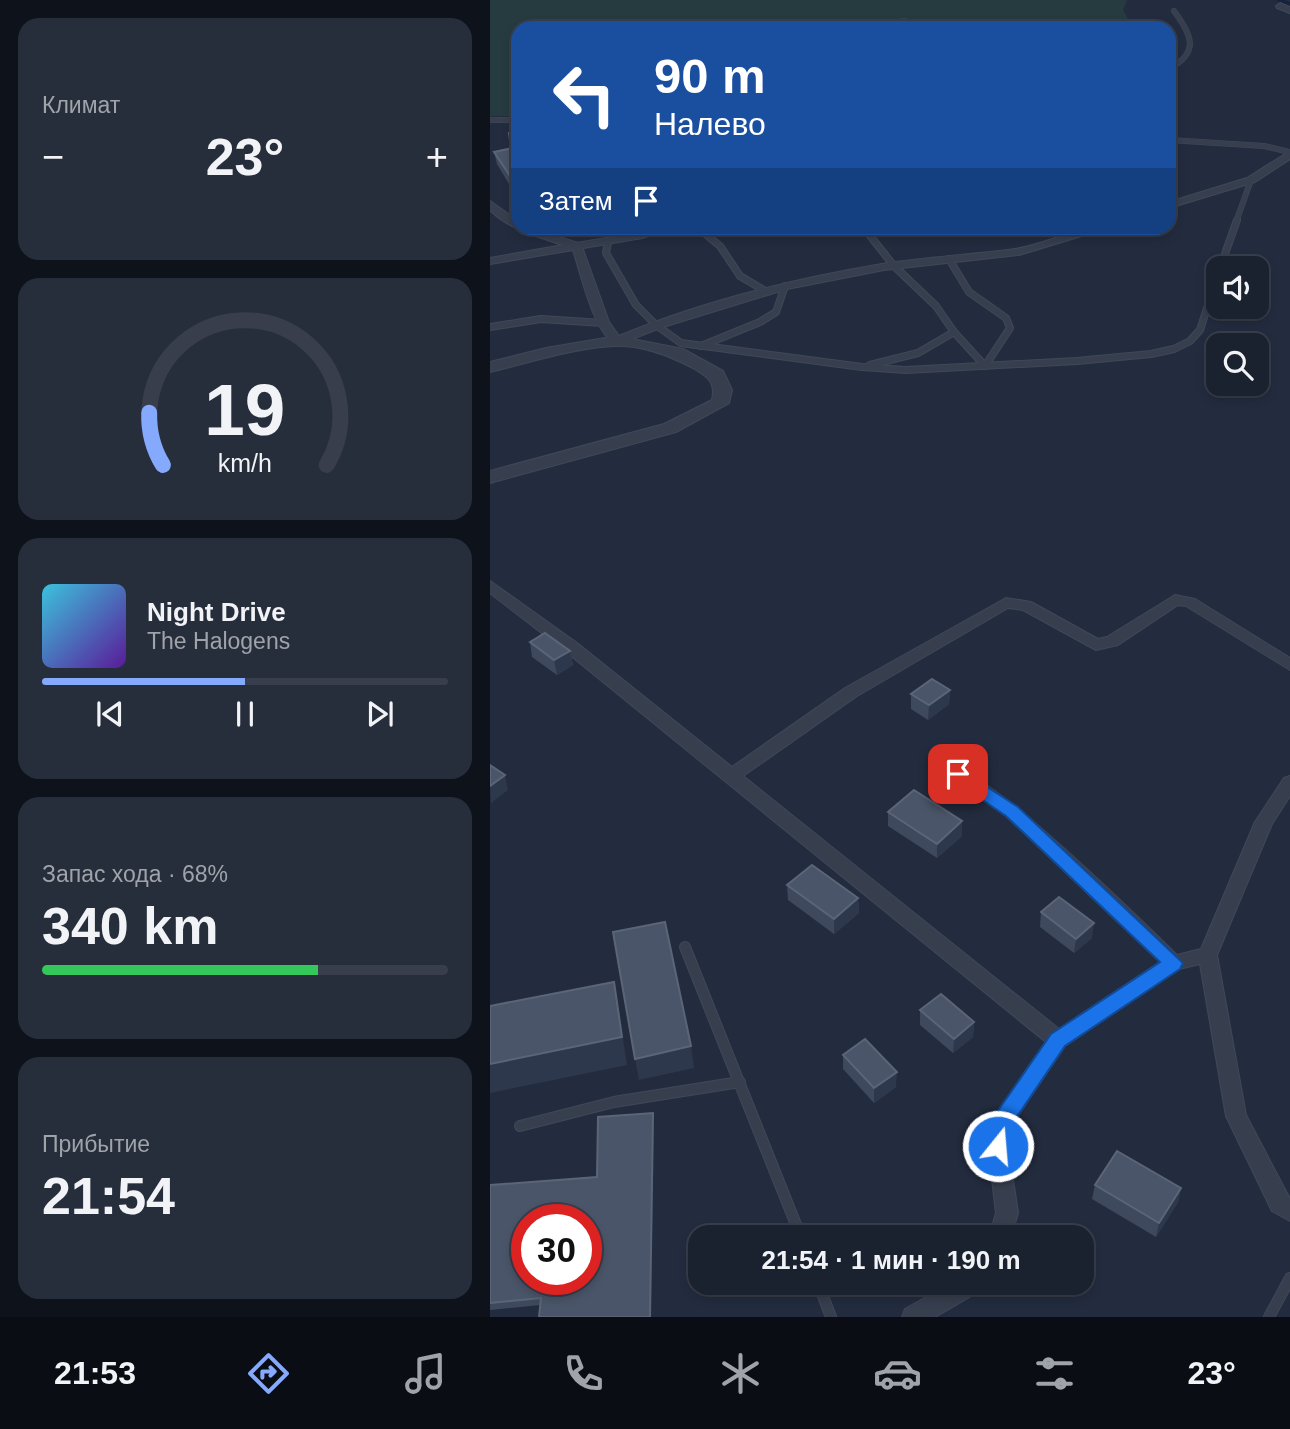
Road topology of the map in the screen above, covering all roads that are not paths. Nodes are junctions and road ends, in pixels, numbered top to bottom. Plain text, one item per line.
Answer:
1 (1174, 11) dead end
2 (1176, 65) edge
3 (490, 120) edge
4 (511, 120) edge
5 (1176, 140) edge
6 (1290, 153) edge
7 (1251, 180) junction
8 (1176, 203) edge
9 (490, 204) edge
10 (511, 219) edge
11 (546, 235) edge
12 (642, 235) edge
13 (707, 235) edge
14 (870, 235) edge
15 (1078, 235) edge
16 (608, 242) junction
17 (577, 246) junction
18 (1224, 256) edge
19 (949, 259) junction
20 (490, 261) edge
21 (894, 266) junction
22 (785, 286) junction
23 (767, 292) junction
24 (1206, 311) edge
25 (603, 323) junction
26 (656, 326) junction
27 (490, 327) edge
28 (954, 332) junction
29 (617, 341) junction
30 (698, 348) junction
31 (985, 366) junction
32 (490, 367) edge
33 (862, 367) junction
34 (490, 477) edge
35 (490, 586) edge
36 (1290, 665) edge
37 (958, 774) dead end
38 (730, 777) junction
39 (1290, 782) edge
40 (685, 947) dead end
41 (1208, 955) junction
42 (1174, 963) junction
43 (1058, 1040) junction
44 (740, 1082) junction
45 (520, 1126) dead end
46 (1290, 1211) edge
47 (796, 1225) edge
48 (1004, 1225) edge
49 (1290, 1278) edge
50 (823, 1295) edge
51 (951, 1295) edge
52 (831, 1317) edge
53 (913, 1317) edge
54 (1269, 1317) edge

1 - 2 lane
3 - 4 lane
5 - 6 lane
6 - 7 street
7 - 8 street
7 - 18 lane
9 - 10 street
11 - 17 street
12 - 16 lane
13 - 23 lane
14 - 21 lane
15 - 19 street
16 - 17 lane
16 - 26 lane
17 - 20 street
17 - 25 street
19 - 21 street
19 - 31 lane
21 - 22 street
21 - 28 lane
22 - 23 street
22 - 30 lane
23 - 26 street
24 - 31 lane
25 - 27 lane
25 - 29 street
26 - 29 street
26 - 30 lane
28 - 31 lane
28 - 33 lane
29 - 32 street
29 - 34 street
30 - 33 lane
31 - 33 lane
35 - 38 street
36 - 38 street
37 - 42 street
38 - 43 street
39 - 41 street
40 - 44 lane
41 - 42 street
41 - 46 street
42 - 43 street
43 - 48 street
44 - 45 lane
44 - 47 lane
49 - 54 lane
50 - 52 lane
51 - 53 street

